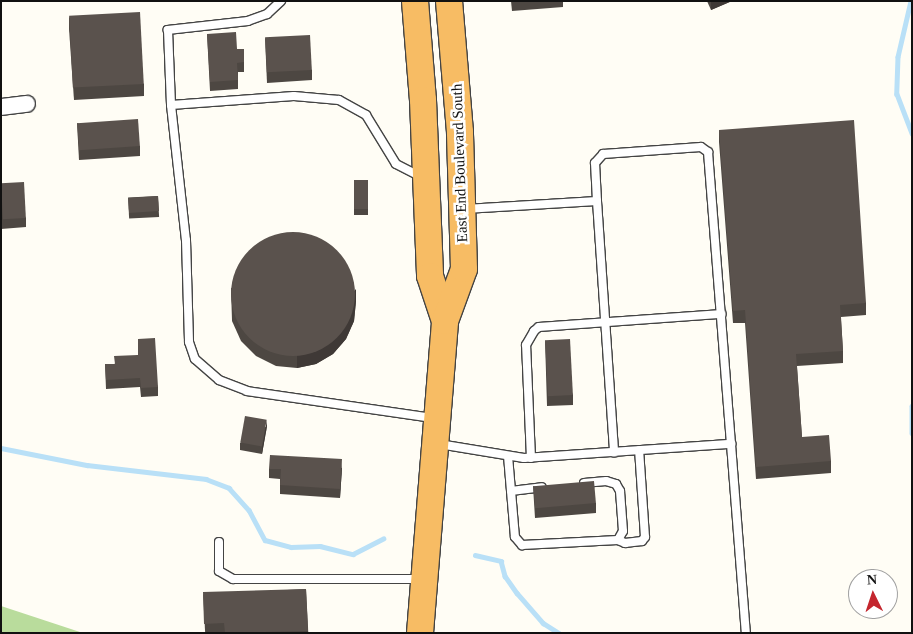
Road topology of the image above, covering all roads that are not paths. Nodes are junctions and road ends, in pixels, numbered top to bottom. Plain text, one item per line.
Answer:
1 (281, 1) edge
2 (415, 1) edge
3 (449, 1) edge
4 (26, 104) dead end
5 (171, 105) junction
6 (1, 106) edge
7 (428, 179) junction
8 (597, 201) junction
9 (463, 209) junction
10 (722, 314) junction
11 (445, 321) junction
12 (605, 322) junction
13 (438, 432) junction
14 (732, 444) junction
15 (639, 450) junction
16 (614, 452) junction
17 (508, 456) junction
18 (531, 458) junction
19 (577, 484) edge
20 (549, 487) edge
21 (511, 490) junction
22 (618, 540) junction
23 (218, 542) dead end
24 (425, 579) junction
25 (420, 633) edge
26 (746, 633) edge

1 - 5 lane
2 - 7 highway, East End Boulevard South
3 - 9 highway, East End Boulevard South
4 - 6 street
5 - 7 lane
5 - 13 lane
7 - 11 highway, East End Boulevard South
8 - 9 lane
8 - 10 lane
8 - 12 lane
9 - 11 highway, East End Boulevard South
10 - 12 lane
10 - 14 lane
11 - 13 highway, East End Boulevard South
12 - 16 lane
12 - 18 lane
13 - 17 lane
13 - 24 highway, East End Boulevard South
14 - 15 lane
14 - 26 lane
15 - 16 lane
15 - 22 lane
16 - 18 lane
17 - 18 lane
17 - 21 lane
19 - 22 lane
20 - 21 lane
21 - 22 lane
23 - 24 lane
24 - 25 highway, East End Boulevard South

